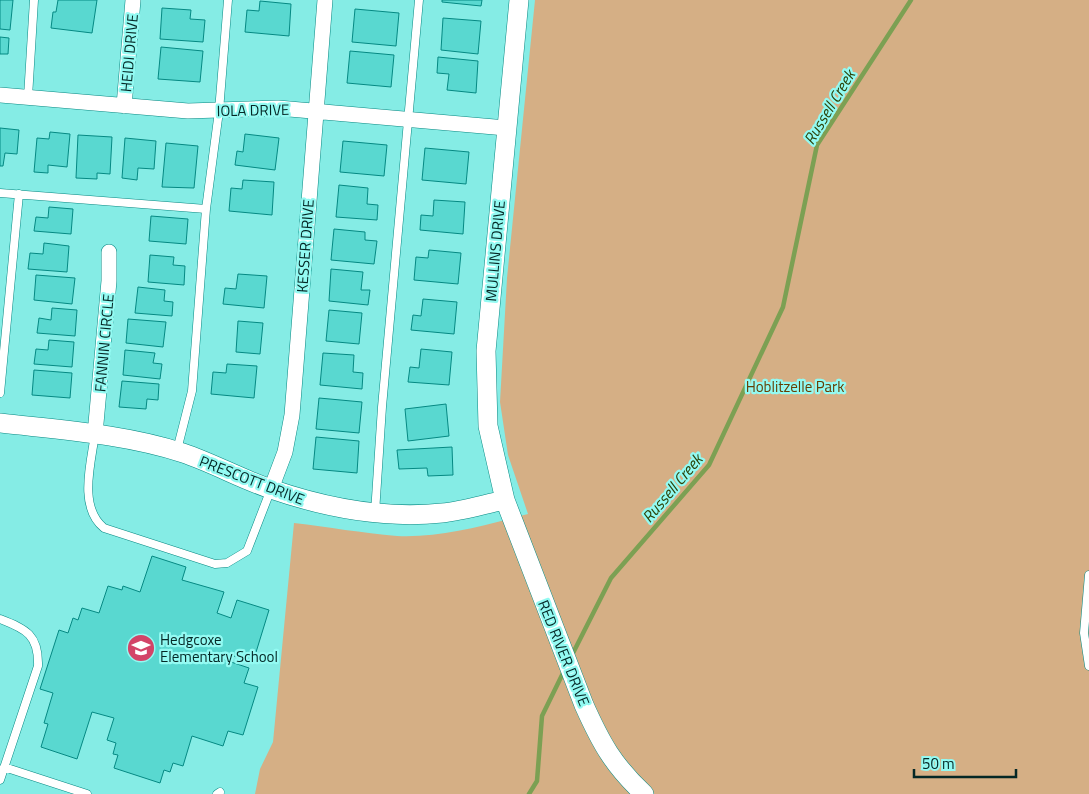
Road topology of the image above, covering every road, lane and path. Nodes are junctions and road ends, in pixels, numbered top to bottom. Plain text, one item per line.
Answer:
1 (34, 0) edge
2 (134, 0) edge
3 (228, 0) edge
4 (325, 0) edge
5 (419, 0) edge
6 (519, 0) edge
7 (0, 94) edge
8 (28, 97) junction
9 (124, 106) junction
10 (219, 111) junction
11 (315, 111) junction
12 (409, 119) junction
13 (506, 128) junction
14 (0, 193) edge
15 (19, 194) junction
16 (206, 209) junction
17 (109, 252) dead end
18 (0, 393) edge
19 (0, 423) edge
20 (95, 434) junction
21 (177, 451) junction
22 (271, 489) junction
23 (506, 500) junction
24 (375, 513) junction
25 (1089, 575) edge
26 (0, 619) edge
27 (1089, 666) edge
28 (4, 767) junction
29 (0, 780) edge
30 (87, 794) edge
31 (644, 794) edge

1 - 8 lane
2 - 9 street, HEIDI DRIVE
3 - 10 lane
4 - 11 street, KESSER DRIVE
5 - 12 lane
6 - 13 street, MULLINS DRIVE
7 - 8 street, IOLA DRIVE
8 - 9 street, IOLA DRIVE
9 - 10 street, IOLA DRIVE
10 - 11 street, IOLA DRIVE
10 - 16 lane
11 - 12 street, IOLA DRIVE
11 - 22 street, KESSER DRIVE
12 - 13 street, IOLA DRIVE
12 - 24 lane
13 - 23 street, MULLINS DRIVE
14 - 15 lane
15 - 16 lane
15 - 18 lane
16 - 21 lane
17 - 20 street, FANNIN CIRCLE
19 - 20 street, PRESCOTT DRIVE
20 - 21 street, PRESCOTT DRIVE
20 - 22 lane
21 - 22 street, PRESCOTT DRIVE
22 - 24 street, PRESCOTT DRIVE
23 - 24 street, PRESCOTT DRIVE
23 - 31 street, RED RIVER DRIVE
25 - 27 lane
26 - 28 lane
28 - 29 lane
28 - 30 lane

